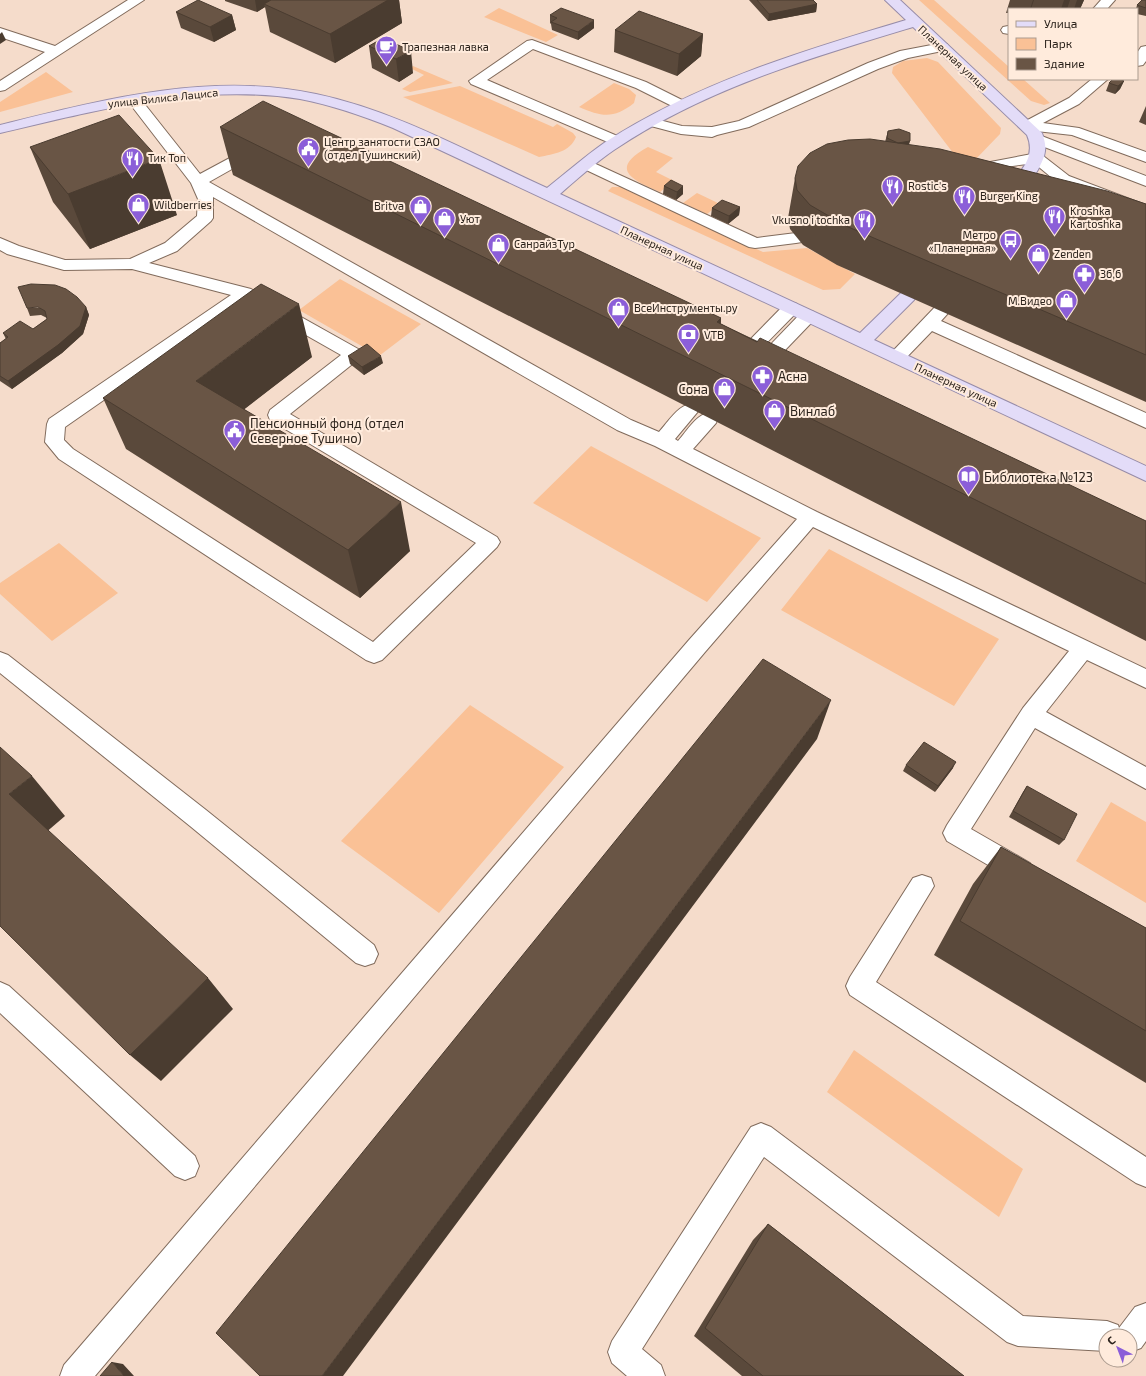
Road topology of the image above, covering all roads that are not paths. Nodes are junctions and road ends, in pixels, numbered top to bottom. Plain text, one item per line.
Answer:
1 (114, 0) edge
2 (892, 0) edge
3 (1108, 0) edge
4 (133, 3) edge
5 (1101, 8) edge
6 (915, 22) junction
7 (0, 32) edge
8 (1144, 43) edge
9 (942, 47) junction
10 (56, 52) junction
11 (1140, 63) edge
12 (1100, 80) edge
13 (0, 87) edge
14 (134, 100) junction
15 (681, 106) junction
16 (652, 122) junction
17 (1027, 126) junction
18 (0, 129) edge
19 (272, 140) edge
20 (1039, 140) junction
21 (617, 141) junction
22 (1146, 157) edge
23 (1037, 158) junction
24 (587, 165) junction
25 (1040, 181) edge
26 (1146, 181) edge
27 (198, 182) junction
28 (962, 191) edge
29 (549, 195) junction
30 (999, 206) edge
31 (1146, 211) edge
32 (796, 238) dead end
33 (4, 250) edge
34 (132, 264) junction
35 (245, 293) junction
36 (908, 296) dead end
37 (791, 308) junction
38 (808, 316) junction
39 (862, 341) junction
40 (897, 357) junction
41 (729, 370) edge
42 (746, 380) edge
43 (691, 409) edge
44 (709, 418) edge
45 (1146, 421) edge
46 (662, 441) junction
47 (682, 450) junction
48 (1146, 474) edge
49 (810, 517) junction
50 (1083, 649) junction
51 (0, 662) edge
52 (1146, 679) edge
53 (1031, 715) junction
54 (1146, 779) edge
55 (1037, 880) edge
56 (922, 886) dead end
57 (365, 954) dead end
58 (0, 995) edge
59 (185, 1166) dead end
60 (1146, 1173) edge
61 (1146, 1318) edge
62 (1138, 1328) edge
63 (1098, 1335) edge
64 (75, 1376) edge
65 (650, 1376) edge

1 - 4 street
2 - 6 main road, Планерная улица
3 - 5 street
4 - 10 street
6 - 9 main road, Планерная улица
6 - 15 main road, Планерная улица
7 - 10 street
8 - 11 street
9 - 16 street
9 - 17 main road, Планерная улица
10 - 13 street
12 - 17 street
14 - 18 main road, улица Вилиса Лациса
14 - 27 street
14 - 29 main road, улица Вилиса Лациса
15 - 16 main road, Планерная улица
15 - 21 street
16 - 21 main road, Планерная улица
17 - 20 main road, Планерная улица
17 - 22 street
19 - 27 street
20 - 23 main road
20 - 26 street
21 - 24 main road, Планерная улица
23 - 25 street
23 - 28 street
23 - 30 main road
23 - 31 street
24 - 29 main road, Планерная улица
24 - 32 street
27 - 34 street
27 - 46 street
29 - 37 main road, Планерная улица
33 - 34 street
34 - 35 street
35 - 35 street
36 - 39 main road
37 - 38 main road, Планерная улица
37 - 41 street
38 - 39 main road, Планерная улица
38 - 42 street
39 - 40 main road, Планерная улица
40 - 45 street
40 - 48 main road, Планерная улица
43 - 46 street
44 - 47 street
46 - 47 street
47 - 49 street
49 - 50 street
49 - 64 street
50 - 52 street
50 - 53 street
51 - 57 street
53 - 54 street
53 - 55 street
56 - 60 street
58 - 59 street
61 - 62 street
63 - 65 street

